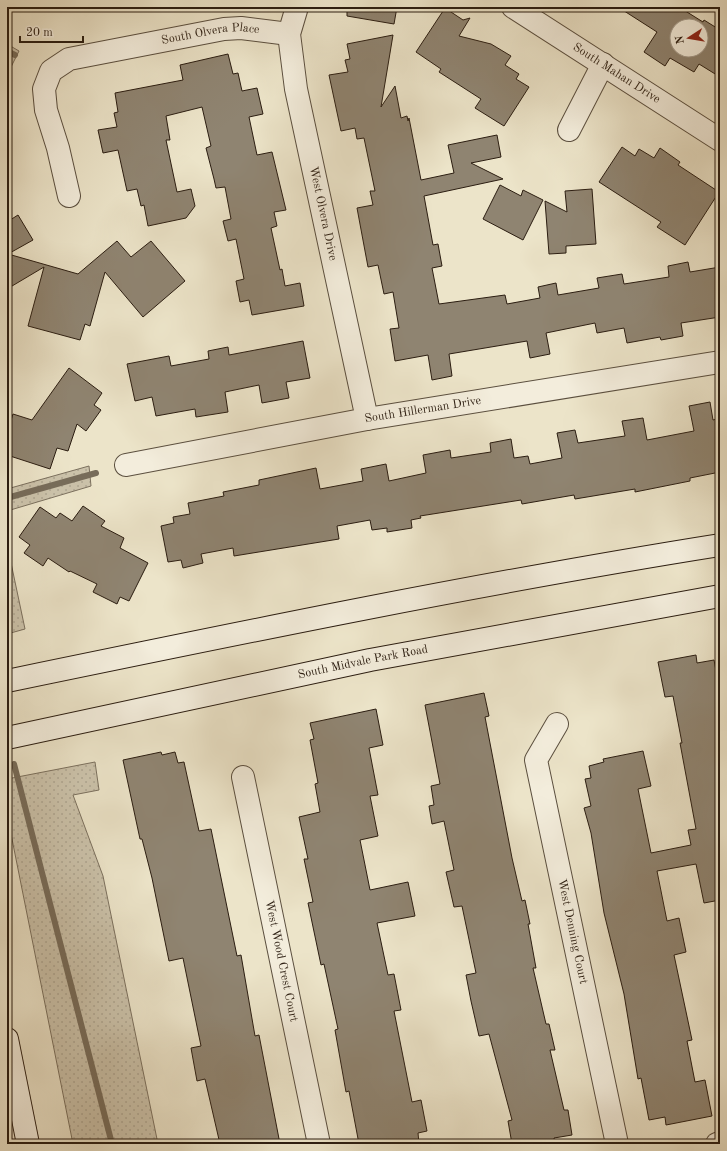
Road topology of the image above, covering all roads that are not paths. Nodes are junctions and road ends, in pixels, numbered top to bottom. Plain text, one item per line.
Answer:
1 (297, 7) edge
2 (513, 7) edge
3 (289, 34) junction
4 (603, 64) junction
5 (569, 130) dead end
6 (720, 140) edge
7 (69, 196) dead end
8 (720, 362) edge
9 (367, 419) junction
10 (126, 465) dead end
11 (720, 545) edge
12 (720, 596) edge
13 (7, 681) edge
14 (557, 724) dead end
15 (7, 738) edge
16 (243, 777) dead end
17 (7, 1039) edge
18 (28, 1144) edge
19 (319, 1144) edge
20 (617, 1144) edge

1 - 3 street, West Olvera Drive
2 - 4 street, South Mahan Drive
3 - 7 street, South Olvera Place
3 - 9 street, West Olvera Drive
4 - 5 street
4 - 6 street, South Mahan Drive
8 - 9 street, South Hillerman Drive
9 - 10 street, South Hillerman Drive
11 - 13 street
12 - 15 street, South Midvale Park Road
14 - 20 street, West Denning Court
16 - 19 street, West Wood Crest Court
17 - 18 street

